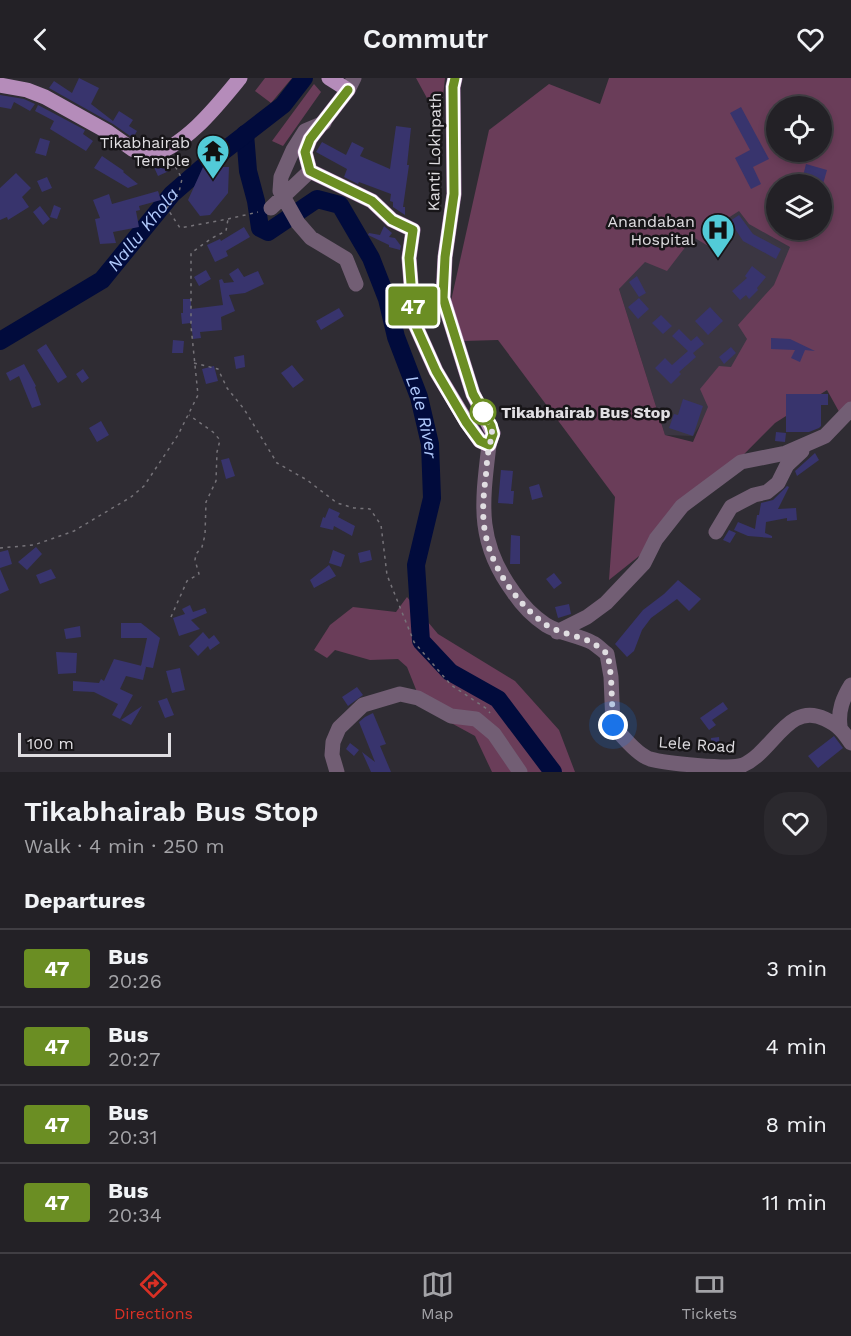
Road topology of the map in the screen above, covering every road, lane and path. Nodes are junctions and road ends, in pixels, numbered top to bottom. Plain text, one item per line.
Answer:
1 (240, 78) edge
2 (329, 78) edge
3 (455, 78) edge
4 (2, 83) edge
5 (351, 84) edge
6 (324, 123) junction
7 (166, 149) junction
8 (310, 171) junction
9 (270, 208) joint
10 (228, 219) junction
11 (356, 284) dead end
12 (194, 363) junction
13 (851, 409) edge
14 (188, 415) junction
15 (813, 441) junction
16 (489, 445) junction
17 (716, 532) dead end
18 (0, 548) edge
19 (171, 617) dead end
20 (557, 632) junction
21 (851, 684) edge
22 (494, 718) dead end
23 (840, 726) junction
24 (851, 743) edge
25 (733, 769) edge
26 (337, 772) edge
27 (520, 772) edge

1 - 7 main road
2 - 5 main road
3 - 16 main road, Kanti Lokhpath
4 - 7 main road
5 - 6 main road
6 - 8 main road
6 - 11 street
7 - 10 path
8 - 9 street
8 - 16 main road, Kanti Lokhpath
9 - 10 path
10 - 12 path
12 - 14 path
12 - 22 path
13 - 15 street
14 - 18 path
14 - 19 path
15 - 17 street
15 - 20 street
16 - 20 street, Lele Road
20 - 25 street, Lele Road
21 - 23 street
23 - 24 street
23 - 25 street, Lele Road
26 - 27 street

